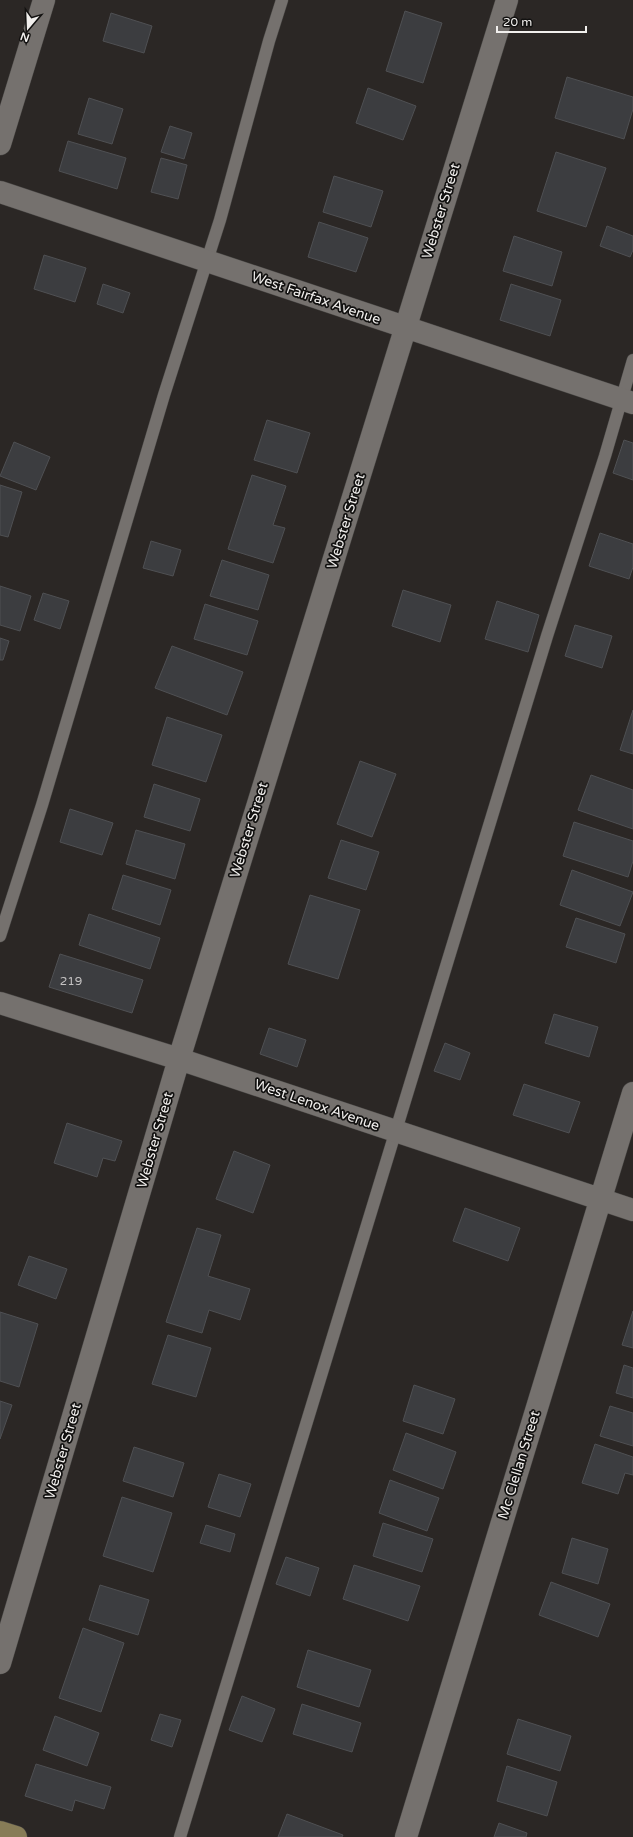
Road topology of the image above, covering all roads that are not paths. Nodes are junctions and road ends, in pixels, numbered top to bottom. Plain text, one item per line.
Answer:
1 (44, 0) edge
2 (282, 0) edge
3 (507, 0) edge
4 (0, 144) edge
5 (0, 192) edge
6 (206, 260) junction
7 (406, 328) junction
8 (633, 360) edge
9 (628, 401) edge
10 (0, 936) edge
11 (0, 1003) edge
12 (179, 1058) junction
13 (633, 1093) edge
14 (396, 1131) junction
15 (600, 1199) junction
16 (633, 1210) edge
17 (0, 1663) edge
18 (0, 1832) edge
19 (16, 1837) edge
20 (180, 1837) edge
21 (406, 1837) edge

1 - 4 street
2 - 6 lane
3 - 7 street, Webster Street
5 - 6 street, West Fairfax Avenue
6 - 7 street, West Fairfax Avenue
6 - 10 lane
7 - 9 street, West Fairfax Avenue
7 - 12 street, Webster Street
8 - 9 lane
9 - 14 lane
11 - 12 street, West Lenox Avenue
12 - 14 street, West Lenox Avenue
12 - 17 street, Webster Street
13 - 15 street, Mc Clellan Street
14 - 15 street, West Lenox Avenue
14 - 20 lane
15 - 16 street, West Lenox Avenue
15 - 21 street, Mc Clellan Street
18 - 19 street

